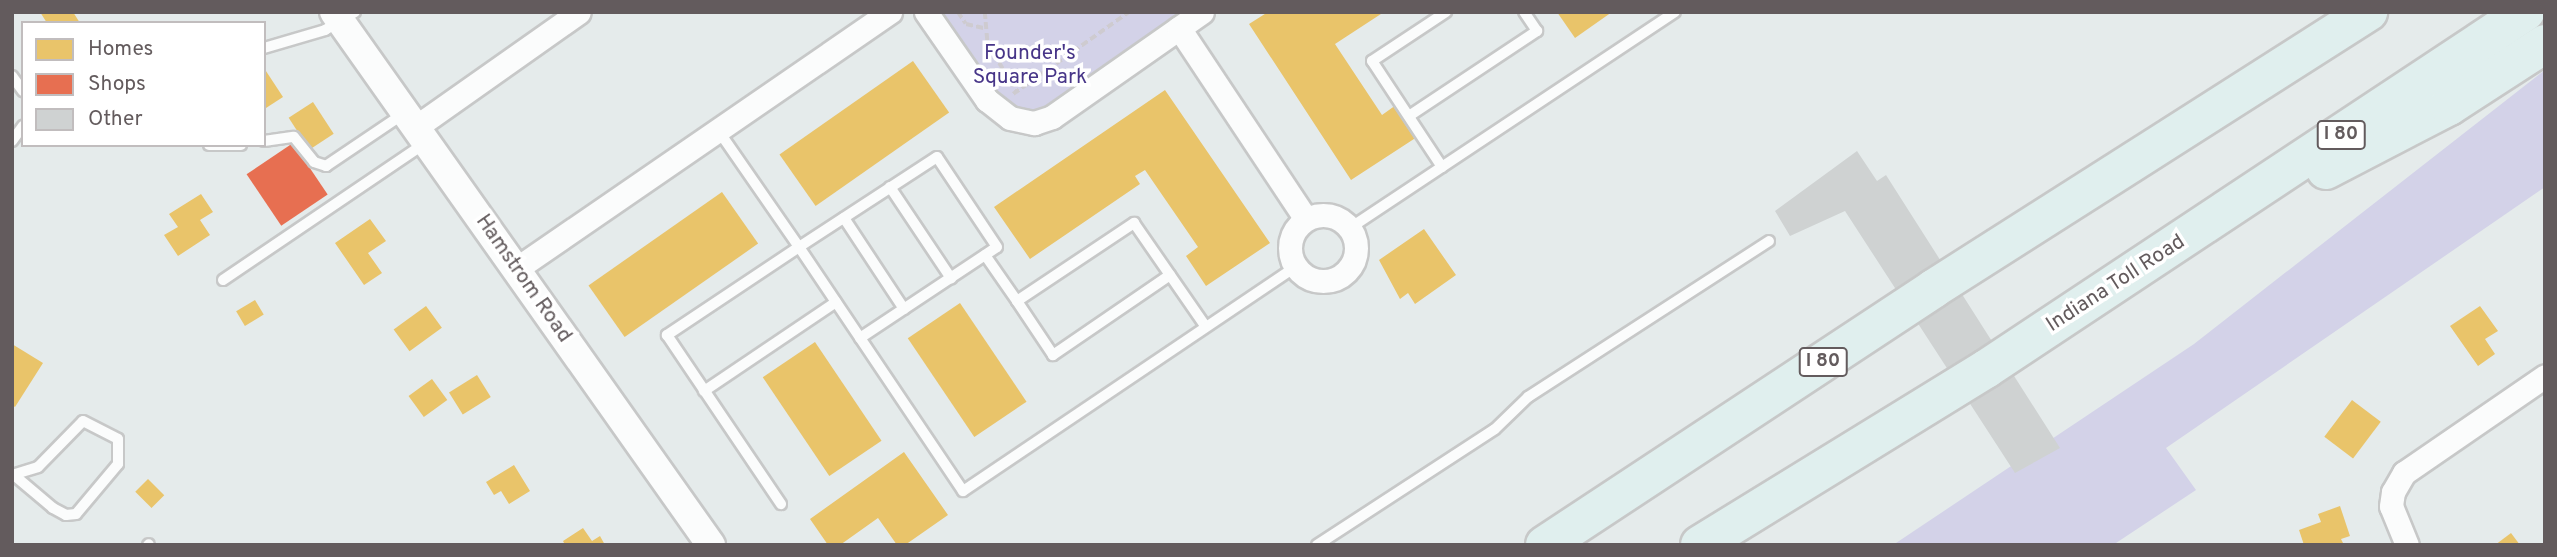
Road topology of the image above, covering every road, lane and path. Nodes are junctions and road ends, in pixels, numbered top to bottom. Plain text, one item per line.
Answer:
1 (579, 12) edge
2 (890, 12) edge
3 (926, 12) edge
4 (958, 12) edge
5 (985, 12) edge
6 (1129, 12) edge
7 (1202, 12) edge
8 (1446, 12) edge
9 (1524, 12) edge
10 (1675, 12) edge
11 (2318, 12) edge
12 (2368, 12) edge
13 (2525, 12) edge
14 (344, 16) edge
15 (984, 28) junction
16 (1179, 29) junction
17 (2545, 44) edge
18 (266, 47) edge
19 (1016, 91) junction
20 (995, 107) junction
21 (1409, 116) junction
22 (1038, 122) junction
23 (416, 127) junction
24 (718, 130) junction
25 (266, 141) edge
26 (1442, 167) junction
27 (2103, 181) junction
28 (890, 187) junction
29 (844, 218) junction
30 (1306, 219) junction
31 (1350, 228) junction
32 (1769, 241) dead end
33 (799, 247) junction
34 (985, 255) junction
35 (2157, 257) junction
36 (1295, 267) junction
37 (516, 270) junction
38 (1170, 275) junction
39 (951, 278) junction
40 (223, 280) dead end
41 (1017, 301) junction
42 (836, 302) junction
43 (904, 309) junction
44 (1206, 327) junction
45 (860, 338) junction
46 (2545, 376) edge
47 (704, 391) junction
48 (13, 475) edge
49 (781, 503) dead end
50 (711, 545) edge
51 (1317, 545) edge
52 (1545, 545) edge
53 (1700, 545) edge
54 (2407, 545) edge

1 - 23 street
2 - 24 street
3 - 20 street
4 - 15 path
5 - 15 path
6 - 19 path
7 - 16 street
8 - 21 lane
9 - 21 lane
10 - 26 lane
11 - 27 highway
12 - 27 highway, I 80
13 - 35 highway, Indiana Toll Road / I 80
14 - 18 lane
14 - 23 street, Hamstrom Road
15 - 19 path
16 - 22 street
16 - 30 street
17 - 35 highway
19 - 20 path
19 - 22 path
20 - 22 street
21 - 26 lane
23 - 25 lane
23 - 37 street, Hamstrom Road
23 - 40 lane
24 - 33 lane
24 - 37 street
26 - 31 lane
27 - 52 highway, I 80
28 - 29 lane
28 - 34 lane
28 - 39 lane
29 - 33 lane
29 - 43 lane
30 - 31 street
30 - 36 street
31 - 36 street
32 - 51 lane
33 - 42 lane
33 - 47 lane
34 - 39 lane
34 - 41 lane
35 - 53 highway, Indiana Toll Road / I 80
36 - 44 lane
37 - 50 street, Hamstrom Road
38 - 41 lane
38 - 41 lane
38 - 44 lane
39 - 43 lane
42 - 45 lane
42 - 47 lane
43 - 45 lane
44 - 45 lane
46 - 54 street
47 - 49 lane
48 - 48 lane

